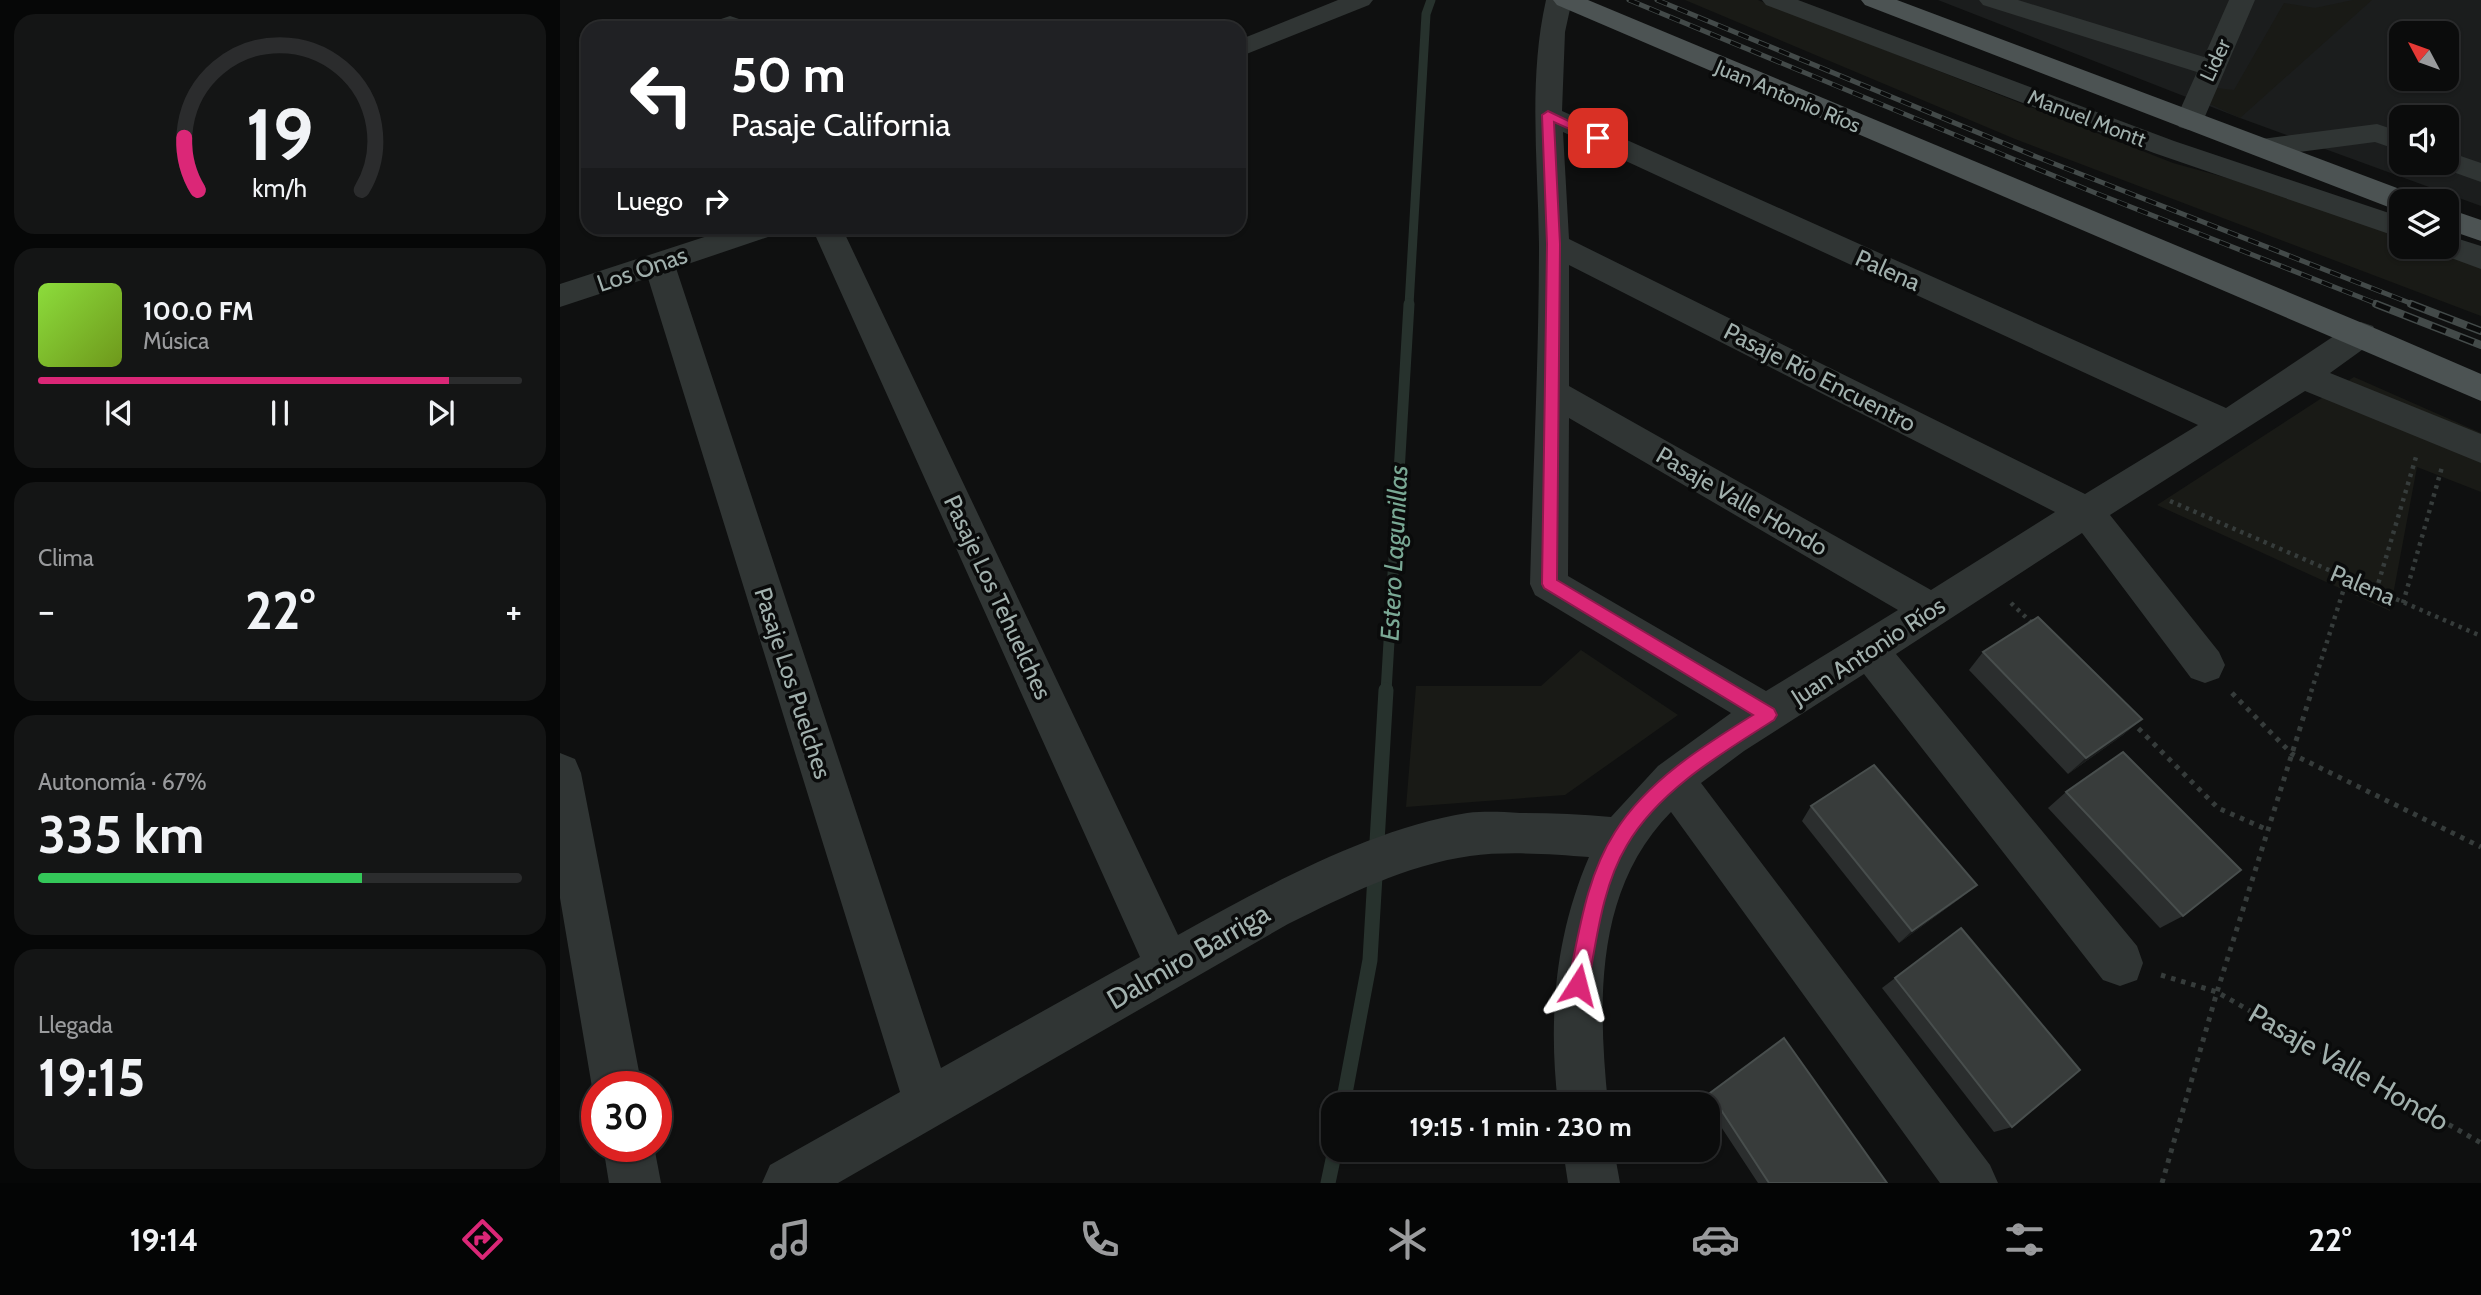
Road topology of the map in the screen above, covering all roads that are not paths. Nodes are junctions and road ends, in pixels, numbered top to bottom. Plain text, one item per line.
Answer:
1 (1360, 0) edge
2 (1559, 0) edge
3 (1566, 0) edge
4 (1775, 0) edge
5 (1800, 0) edge
6 (1992, 0) edge
7 (2242, 0) edge
8 (1894, 3) edge
9 (1246, 45) edge
10 (2211, 68) junction
11 (1548, 115) junction
12 (2189, 121) junction
13 (2389, 138) edge
14 (2262, 148) junction
15 (2459, 165) edge
16 (2481, 173) edge
17 (2389, 196) edge
18 (2389, 214) edge
19 (2459, 223) edge
20 (2389, 224) edge
21 (2481, 231) edge
22 (743, 235) edge
23 (830, 235) edge
24 (2459, 240) edge
25 (1554, 244) junction
26 (2481, 248) edge
27 (2459, 250) edge
28 (2481, 258) edge
29 (659, 264) junction
30 (560, 296) edge
31 (2361, 334) junction
32 (2301, 375) junction
33 (2481, 387) edge
34 (1553, 393) junction
35 (2228, 424) junction
36 (2452, 437) edge
37 (2086, 511) junction
38 (1932, 610) junction
39 (1869, 650) junction
40 (2205, 665) road end
41 (1768, 715) junction
42 (560, 773) edge
43 (1673, 780) junction
44 (1621, 839) junction
45 (2120, 963) road end
46 (1169, 967) junction
47 (614, 1071) edge
48 (1581, 1092) edge
49 (928, 1103) junction
50 (631, 1162) edge
51 (1591, 1162) edge
52 (635, 1183) edge
53 (788, 1183) edge
54 (1594, 1183) edge
55 (1972, 1183) edge

1 - 9 street
2 - 11 street
3 - 31 main road, Juan Antonio Ríos
4 - 20 street, Manuel Montt
5 - 18 street, Manuel Montt
6 - 10 street
7 - 10 street, Lider
8 - 12 main road, Manuel Montt
10 - 12 street, Lider
11 - 25 street
11 - 35 street, Palena
12 - 14 main road, Manuel Montt
13 - 14 street
14 - 17 main road, Manuel Montt
15 - 16 street
19 - 21 main road
22 - 29 street, Los Onas
23 - 46 street, Pasaje Los Tehuelches
24 - 26 street
25 - 34 street
25 - 37 street, Pasaje Río Encuentro
27 - 28 street
29 - 30 street, Los Onas
29 - 49 street, Pasaje Los Puelches
31 - 32 street, Juan Antonio Ríos
31 - 33 main road, Juan Antonio Ríos
32 - 35 street, Juan Antonio Ríos
32 - 36 street
34 - 38 street, Pasaje Valle Hondo
34 - 41 street
35 - 37 street, Juan Antonio Ríos
37 - 38 street, Juan Antonio Ríos
37 - 40 street
38 - 39 street, Juan Antonio Ríos
39 - 41 street, Juan Antonio Ríos
39 - 45 street
41 - 43 street, Juan Antonio Ríos
42 - 47 street
43 - 44 street, Juan Antonio Ríos
43 - 55 street
44 - 46 street, Dalmiro Barriga
44 - 48 street, Juan Antonio Ríos
46 - 49 street, Dalmiro Barriga
49 - 53 street, Dalmiro Barriga
50 - 52 street
51 - 54 street

